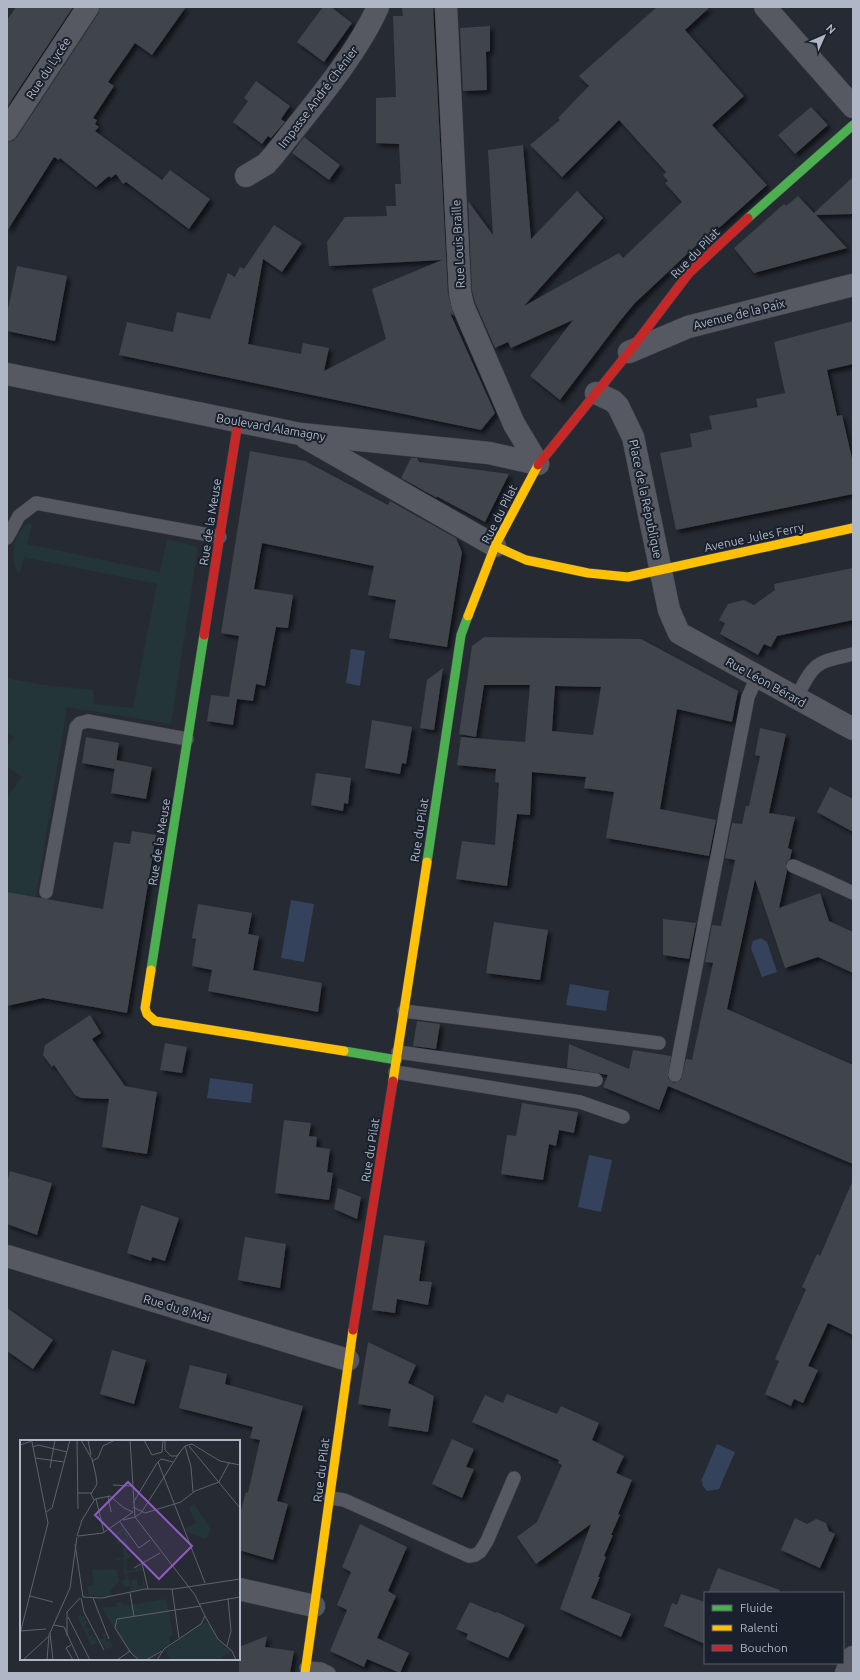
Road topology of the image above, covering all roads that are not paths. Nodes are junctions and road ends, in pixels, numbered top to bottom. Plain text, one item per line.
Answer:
1 (88, 7) edge
2 (378, 7) edge
3 (446, 7) edge
4 (765, 7) edge
5 (853, 107) edge
6 (853, 125) edge
7 (7, 130) edge
8 (246, 176) dead end
9 (853, 285) edge
10 (629, 352) junction
11 (7, 374) edge
12 (596, 393) junction
13 (238, 422) junction
14 (300, 434) junction
15 (538, 464) junction
16 (853, 528) edge
17 (220, 537) junction
18 (7, 538) edge
19 (495, 546) junction
20 (661, 570) junction
21 (853, 654) edge
22 (757, 677) junction
23 (796, 698) junction
24 (853, 729) edge
25 (187, 739) junction
26 (793, 866) dead end
27 (46, 892) dead end
28 (853, 893) edge
29 (404, 1011) junction
30 (659, 1043) dead end
31 (396, 1061) junction
32 (675, 1075) dead end
33 (596, 1080) dead end
34 (624, 1117) dead end
35 (7, 1256) edge
36 (348, 1360) junction
37 (514, 1478) dead end
38 (330, 1498) junction
39 (240, 1589) edge
40 (314, 1606) junction
41 (853, 1657) edge
42 (306, 1670) edge
43 (329, 1673) edge
44 (846, 1673) edge

1 - 7 street, Rue du Lycée
2 - 8 street, Impasse André Chénier
3 - 15 street, Rue Louis Braille
4 - 5 street
6 - 10 main road, Rue du Pilat
9 - 10 street, Avenue de la Paix
10 - 12 main road, Rue du Pilat
11 - 13 street, Boulevard Alamagny
12 - 15 main road, Rue du Pilat
12 - 20 street, Place de la République
13 - 14 street, Boulevard Alamagny
13 - 17 main road, Rue de la Meuse
14 - 15 street, Boulevard Alamagny
14 - 19 street
15 - 19 main road, Rue du Pilat
16 - 20 main road, Avenue Jules Ferry
17 - 18 lane
17 - 25 main road, Rue de la Meuse
19 - 20 main road, Place de la République
19 - 29 main road, Rue du Pilat
20 - 22 street, Rue Léon Bérard
21 - 23 lane
22 - 23 street, Rue Léon Bérard
22 - 32 lane
23 - 24 street, Rue Léon Bérard
25 - 27 lane
25 - 31 main road, Rue de la Meuse
26 - 28 lane
29 - 30 lane
29 - 31 main road, Rue du Pilat
31 - 33 lane
31 - 34 lane
31 - 36 main road, Rue du Pilat
35 - 36 street, Rue du 8 Mai
36 - 38 main road, Rue du Pilat
37 - 38 lane
38 - 40 main road, Rue du Pilat
39 - 40 street
40 - 42 main road, Rue du Pilat
41 - 44 street
42 - 43 lane

